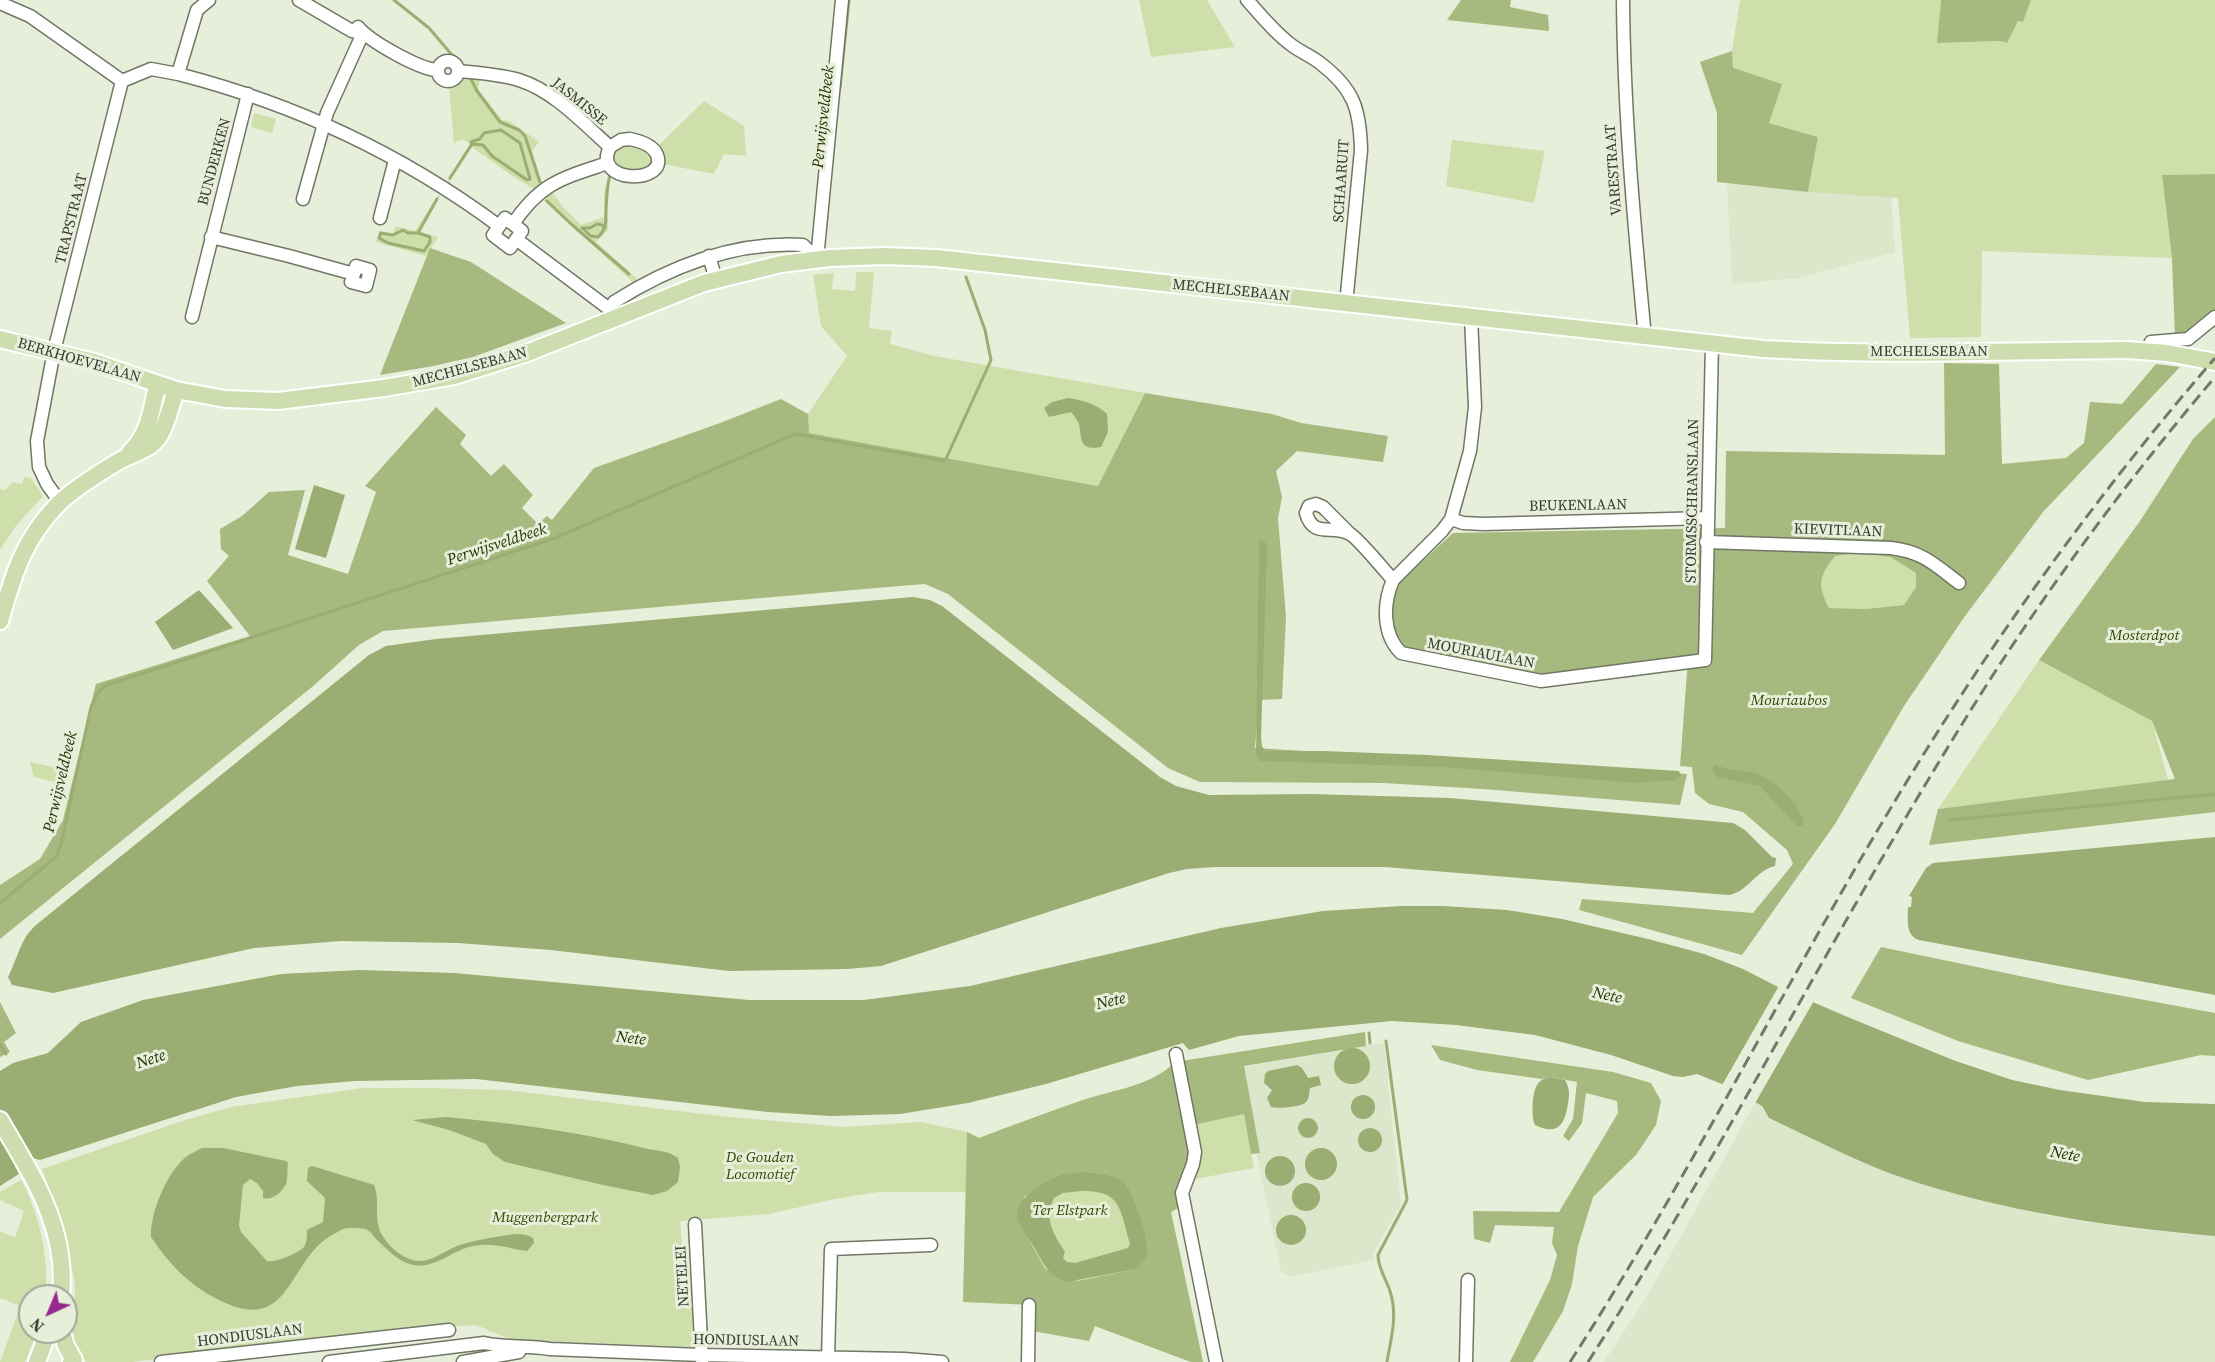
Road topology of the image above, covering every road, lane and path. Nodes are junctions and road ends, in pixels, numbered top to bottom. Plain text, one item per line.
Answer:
1 (208, 0) edge
2 (299, 0) edge
3 (315, 0) edge
4 (842, 0) edge
5 (1247, 0) edge
6 (1623, 0) edge
7 (0, 3) edge
8 (363, 33) junction
9 (178, 75) junction
10 (122, 81) junction
11 (248, 94) junction
12 (323, 123) junction
13 (610, 147) junction
14 (395, 160) junction
15 (608, 164) junction
16 (303, 199) dead end
17 (380, 218) dead end
18 (513, 224) junction
19 (499, 226) junction
20 (211, 237) junction
21 (516, 239) junction
22 (709, 256) junction
23 (817, 259) junction
24 (354, 274) dead end
25 (716, 280) junction
26 (1346, 304) junction
27 (615, 309) junction
28 (192, 317) dead end
29 (1471, 317) junction
30 (2215, 317) edge
31 (1645, 337) junction
32 (0, 339) edge
33 (1712, 344) junction
34 (54, 351) junction
35 (2147, 351) junction
36 (2215, 362) edge
37 (157, 385) junction
38 (176, 390) junction
39 (120, 460) junction
40 (60, 502) junction
41 (1707, 518) junction
42 (1451, 519) junction
43 (1464, 523) junction
44 (1442, 531) junction
45 (1350, 534) dead end
46 (1706, 542) junction
47 (6, 579) edge
48 (1393, 580) junction
49 (1959, 583) dead end
50 (0, 621) edge
51 (1704, 660) joint
52 (1176, 1054) dead end
53 (0, 1120) edge
54 (696, 1224) dead end
55 (931, 1245) dead end
56 (1468, 1280) dead end
57 (61, 1284) edge
58 (1029, 1305) dead end
59 (449, 1330) dead end
60 (406, 1334) junction
61 (44, 1344) edge
62 (56, 1344) edge
63 (65, 1344) edge
64 (469, 1345) junction
65 (549, 1349) junction
66 (408, 1358) edge
67 (702, 1359) edge
68 (835, 1359) edge
69 (482, 1361) edge
70 (37, 1362) edge
71 (70, 1362) edge
72 (161, 1362) edge
73 (329, 1362) edge
74 (463, 1362) edge
75 (942, 1362) edge
76 (1028, 1362) edge
77 (1216, 1362) edge
78 (1466, 1362) edge

1 - 9 street
2 - 8 street
3 - 8 street
4 - 23 street
5 - 26 street, SCHAARUIT
6 - 31 street, VARESTRAAT
7 - 10 street
8 - 12 street
8 - 13 street, JASMISSE
9 - 10 street
9 - 11 street
10 - 34 street, TRAPSTRAAT
11 - 12 street
11 - 20 street, BUNDERKEN
12 - 14 street
12 - 16 street
13 - 15 street, JASMISSE
13 - 15 street, JASMISSE
14 - 17 street
14 - 19 street
15 - 18 street
18 - 19 street
18 - 21 street
19 - 21 street
20 - 24 street
20 - 28 street, BUNDERKEN
21 - 27 street
22 - 23 street, MECHELSEBAAN
22 - 25 street
22 - 27 street, MECHELSEBAAN
23 - 25 main road, MECHELSEBAAN
23 - 26 main road, MECHELSEBAAN
25 - 27 main road, MECHELSEBAAN
26 - 29 main road, MECHELSEBAAN
27 - 38 main road, MECHELSEBAAN
29 - 31 main road, MECHELSEBAAN
29 - 42 street
30 - 35 street, MECHELSEBAAN
31 - 33 main road, MECHELSEBAAN
32 - 34 main road, BERKHOEVELAAN
33 - 35 main road, MECHELSEBAAN
33 - 41 street, STORMSSCHRANSLAAN
34 - 37 main road, BERKHOEVELAAN
34 - 40 street, TRAPSTRAAT
35 - 36 main road, MECHELSEBAAN
37 - 38 main road, MECHELSEBAAN
37 - 39 main road
38 - 39 main road
39 - 40 main road
40 - 47 main road
41 - 43 street, BEUKENLAAN
41 - 46 street, STORMSSCHRANSLAAN
42 - 43 street, BEUKENLAAN
42 - 44 street
43 - 44 street
44 - 48 street
45 - 48 street
46 - 49 street, KIEVITLAAN
46 - 51 street, STORMSSCHRANSLAAN
47 - 50 main road
48 - 51 street, MOURIAULAAN
52 - 77 street
53 - 57 main road
54 - 67 street, NETELEI
55 - 68 street
56 - 78 street
58 - 76 street
59 - 60 street, HONDIUSLAAN
60 - 66 street
60 - 72 street, HONDIUSLAAN
61 - 70 main road
62 - 71 main road
63 - 71 main road
64 - 65 street, HONDIUSLAAN
64 - 66 street, HONDIUSLAAN
64 - 69 street
65 - 67 street, HONDIUSLAAN
65 - 69 street, HONDIUSLAAN
66 - 73 street, HONDIUSLAAN
67 - 68 street, HONDIUSLAAN
68 - 75 street, HONDIUSLAAN
69 - 74 street, HONDIUSLAAN

